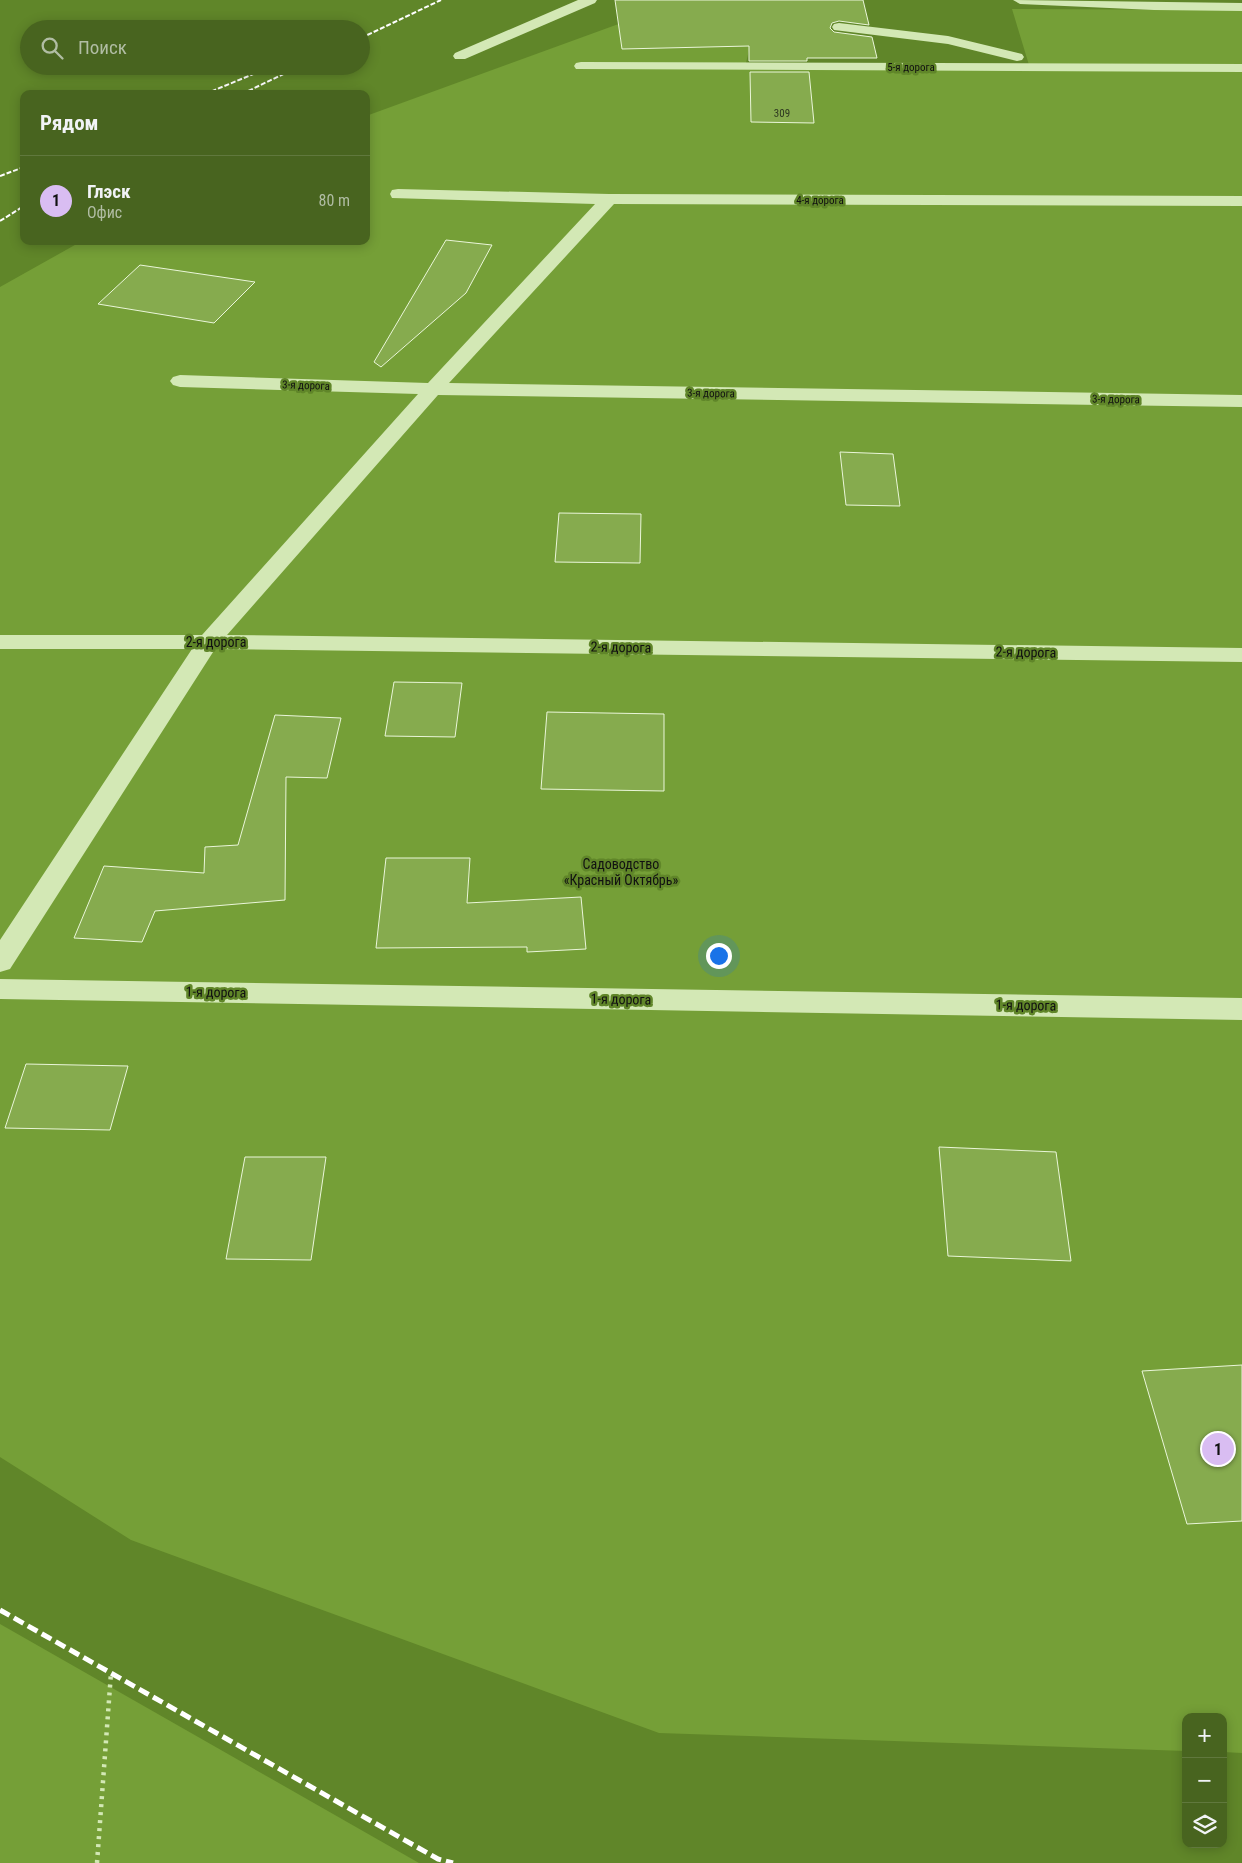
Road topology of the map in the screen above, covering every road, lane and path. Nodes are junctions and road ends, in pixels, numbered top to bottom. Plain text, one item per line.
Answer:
1 (590, 0) edge
2 (1020, 0) edge
3 (1152, 3) edge
4 (1242, 7) edge
5 (838, 27) dead end
6 (460, 56) dead end
7 (581, 66) dead end
8 (1077, 68) junction
9 (1242, 68) edge
10 (398, 194) dead end
11 (609, 199) junction
12 (1242, 201) edge
13 (180, 381) dead end
14 (433, 389) junction
15 (1242, 401) edge
16 (0, 642) edge
17 (208, 642) junction
18 (1242, 655) edge
19 (0, 962) edge
20 (0, 989) edge
21 (1242, 1009) edge
22 (111, 1673) dead end
23 (96, 1863) edge

1 - 6 lane
2 - 3 lane
3 - 4 lane
5 - 8 lane
7 - 8 lane, 5-я дорога
8 - 9 lane, 5-я дорога
10 - 11 lane, 4-я дорога
11 - 12 lane, 4-я дорога
11 - 14 lane
13 - 14 lane, 3-я дорога
14 - 15 lane, 3-я дорога
14 - 17 lane
16 - 17 lane, 2-я дорога
17 - 18 lane, 2-я дорога
17 - 19 lane
20 - 21 lane, 1-я дорога
22 - 23 path

